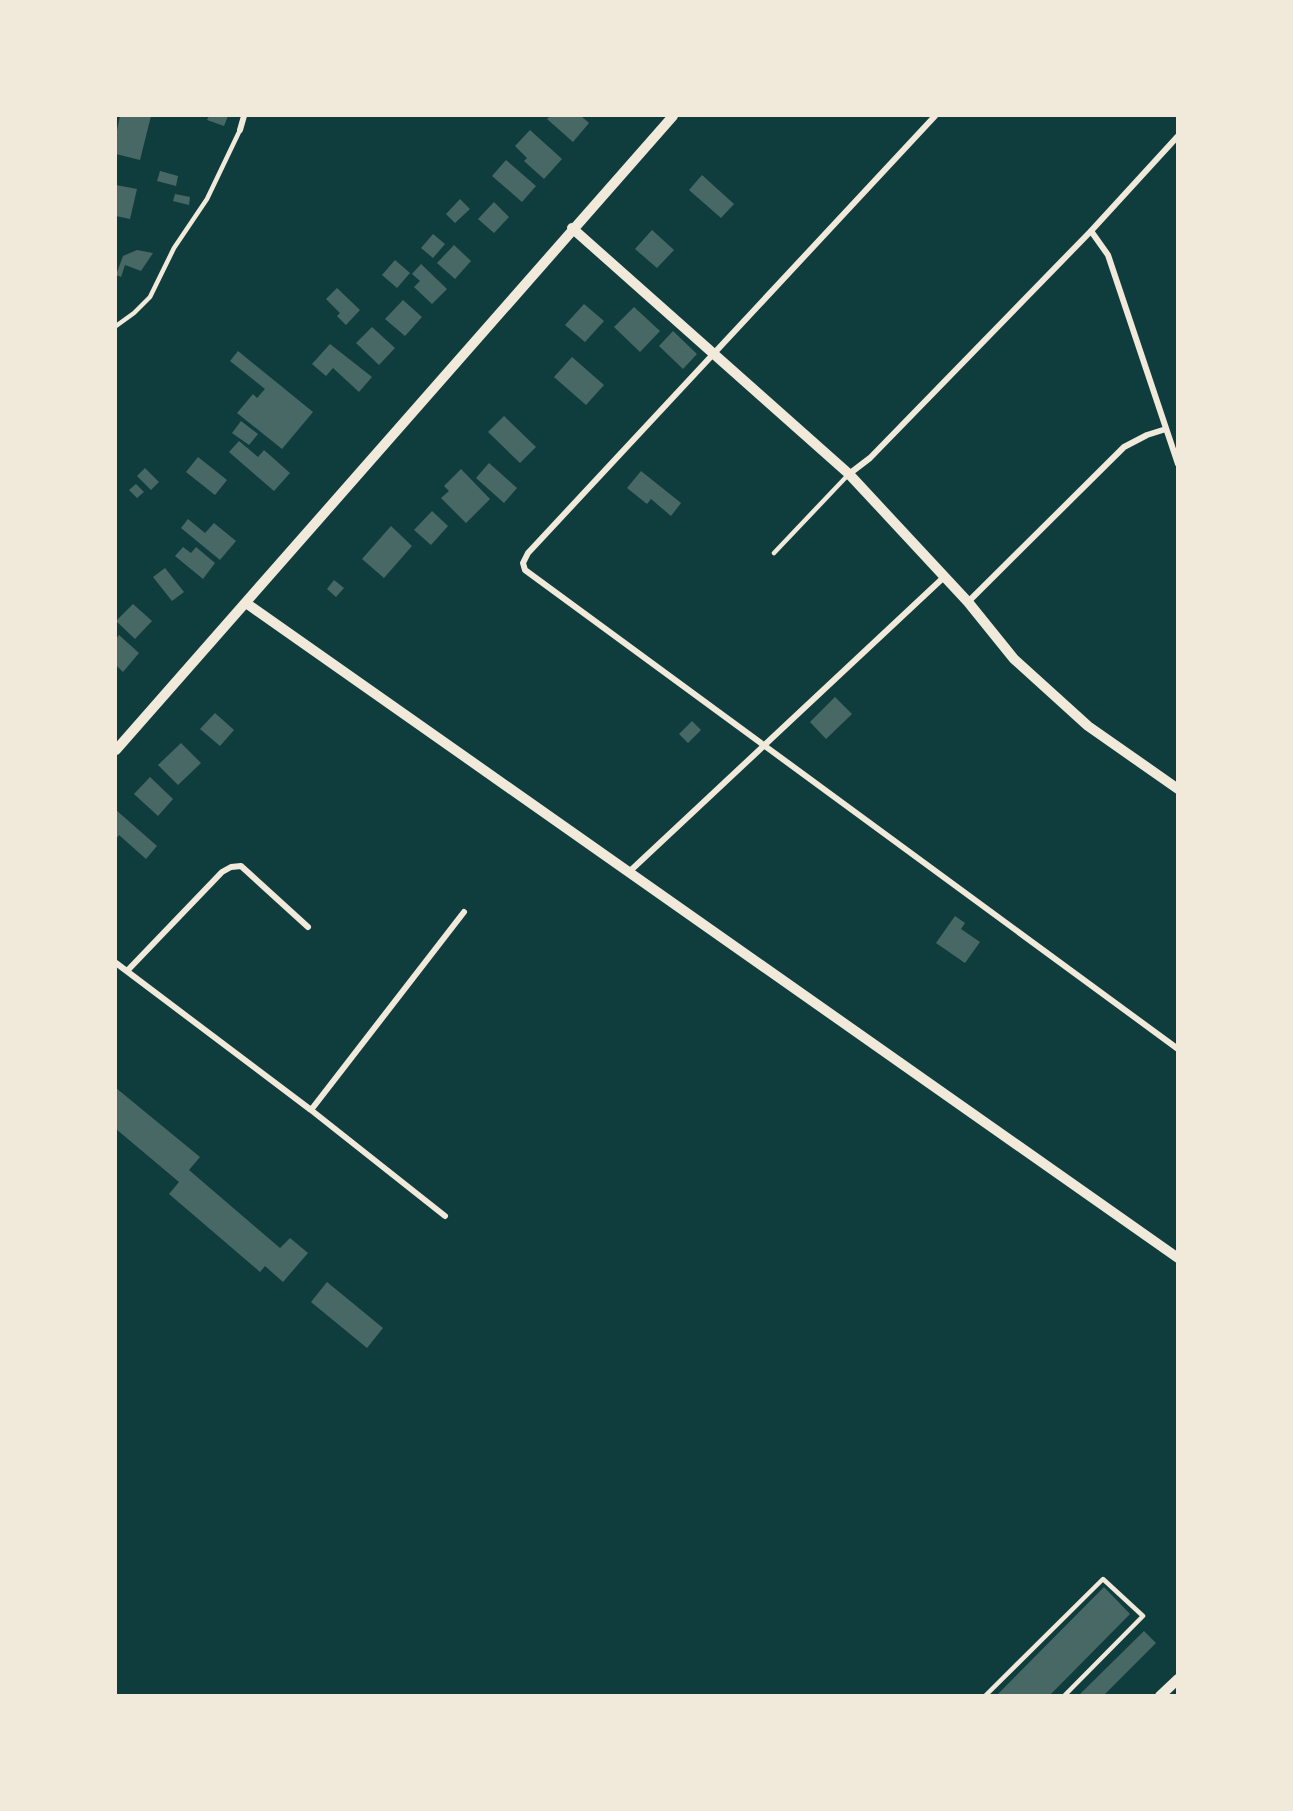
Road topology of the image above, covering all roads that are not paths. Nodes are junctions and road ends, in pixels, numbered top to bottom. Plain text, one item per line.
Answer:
1 (244, 116) edge
2 (673, 116) edge
3 (935, 116) edge
4 (240, 130) joint
5 (1178, 136) edge
6 (572, 228) junction
7 (1091, 231) junction
8 (116, 326) edge
9 (713, 351) junction
10 (1166, 429) junction
11 (1178, 464) edge
12 (849, 474) junction
13 (774, 553) dead end
14 (943, 578) junction
15 (968, 602) junction
16 (246, 603) junction
17 (763, 746) junction
18 (116, 750) edge
19 (1178, 789) edge
20 (629, 872) junction
21 (464, 912) dead end
22 (308, 927) dead end
23 (116, 963) edge
24 (127, 971) junction
25 (1178, 1048) edge
26 (311, 1110) junction
27 (445, 1216) dead end
28 (1178, 1258) edge
29 (1178, 1679) edge
30 (984, 1695) edge
31 (1064, 1695) edge
32 (1160, 1695) edge

1 - 4 street
2 - 6 street
3 - 9 street
4 - 8 lane
5 - 7 street
6 - 9 street
6 - 16 street
7 - 10 street
7 - 12 street
9 - 12 street
9 - 17 street
10 - 11 street
10 - 15 street
12 - 13 lane
12 - 14 street
14 - 15 street
14 - 17 street
15 - 19 street
16 - 18 street
16 - 20 street
17 - 20 street
17 - 25 street
20 - 28 street
21 - 26 street
22 - 24 street
23 - 24 street
24 - 26 street
26 - 27 street
29 - 32 street
30 - 31 lane

